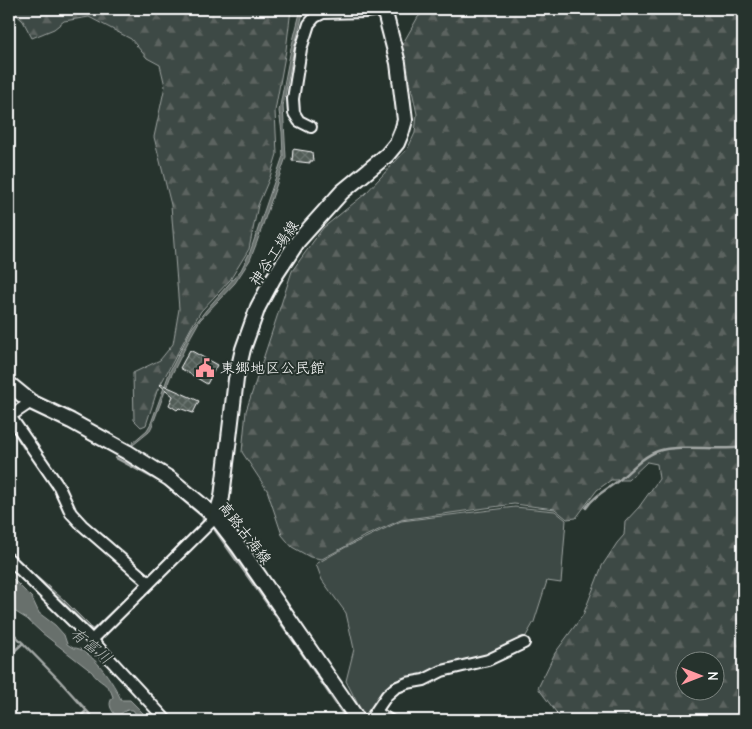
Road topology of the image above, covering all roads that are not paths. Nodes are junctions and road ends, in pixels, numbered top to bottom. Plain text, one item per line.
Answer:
1 (384, 9) edge
2 (311, 127) dead end
3 (9, 384) edge
4 (31, 402) junction
5 (9, 416) edge
6 (216, 517) junction
7 (9, 559) edge
8 (148, 583) junction
9 (92, 640) junction
10 (524, 643) dead end
11 (377, 710) junction
12 (166, 720) edge
13 (358, 720) edge
14 (370, 720) edge
15 (394, 720) edge

1 - 2 street
1 - 6 street, 神谷工場線
3 - 4 street, 高路古海線
4 - 5 street
4 - 6 street, 高路古海線
5 - 8 street
6 - 8 street
6 - 13 street, 高路古海線
7 - 9 street
8 - 9 street
9 - 12 street
10 - 11 street
11 - 14 street
11 - 15 lane

